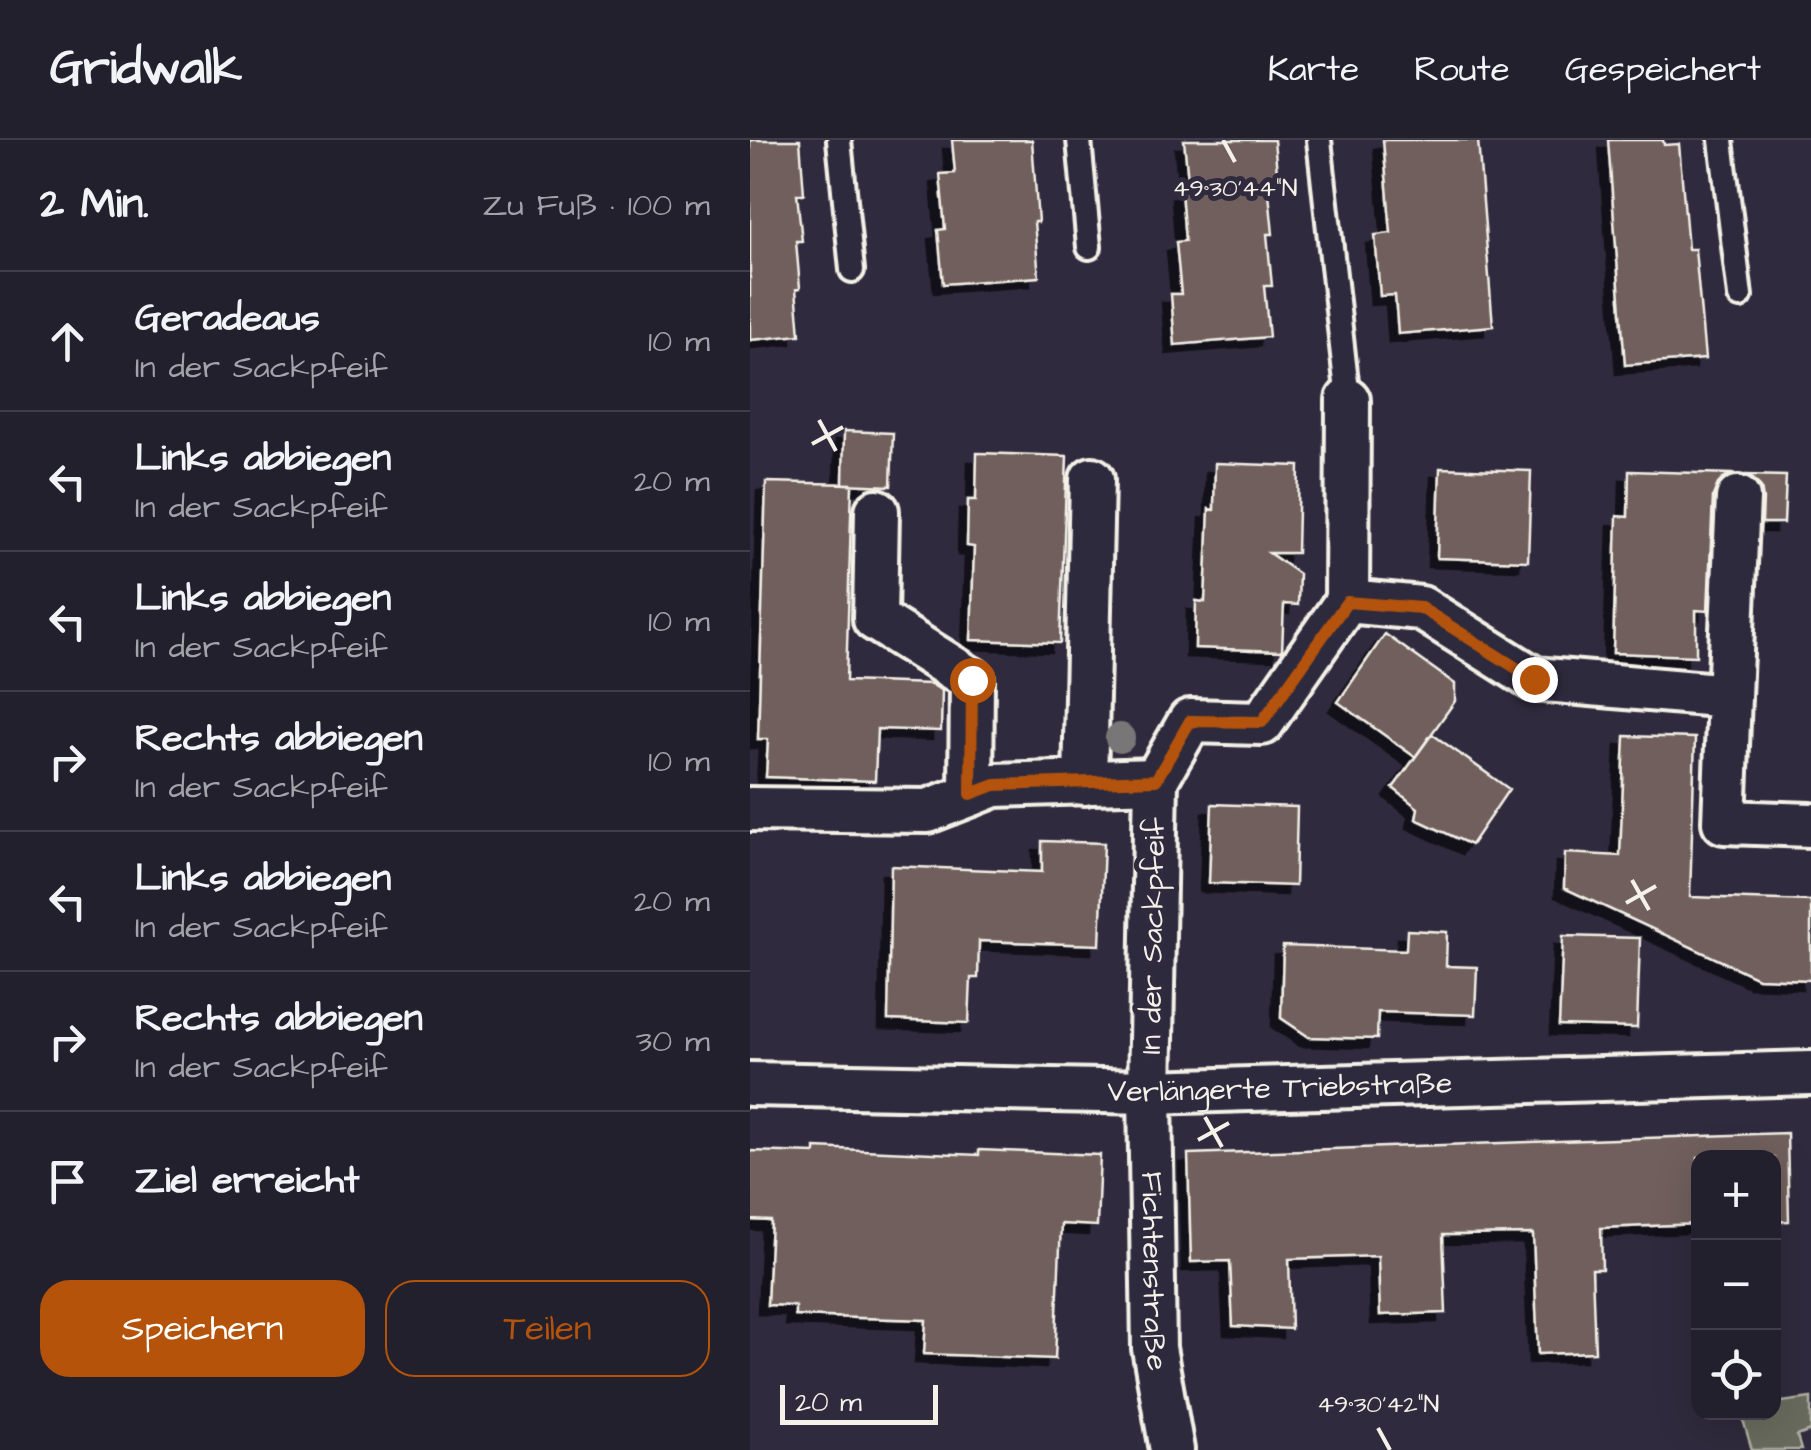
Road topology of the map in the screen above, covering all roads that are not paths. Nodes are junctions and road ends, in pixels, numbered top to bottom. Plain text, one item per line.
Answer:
1 (839, 140) edge
2 (1079, 140) edge
3 (1319, 140) edge
4 (1720, 140) edge
5 (1090, 247) dead end
6 (852, 270) dead end
7 (1740, 296) dead end
8 (1348, 400) joint
9 (1092, 479) dead end
10 (1738, 498) dead end
11 (876, 511) dead end
12 (1347, 602) junction
13 (1729, 696) junction
14 (1156, 780) junction
15 (1086, 783) junction
16 (971, 794) junction
17 (750, 810) edge
18 (1811, 825) edge
19 (1811, 1073) edge
20 (750, 1084) edge
21 (1150, 1092) junction
22 (1172, 1450) edge

1 - 6 lane
2 - 5 lane
3 - 8 lane
4 - 7 lane
8 - 12 street
9 - 15 street
10 - 13 street
11 - 16 street
12 - 13 street
12 - 14 street, In der Sackpfeif
13 - 18 street
14 - 15 street, In der Sackpfeif
14 - 21 street, In der Sackpfeif
15 - 16 street, In der Sackpfeif
16 - 17 street, In der Sackpfeif
19 - 21 street, Verlängerte Triebstraße
20 - 21 street, Verlängerte Triebstraße
21 - 22 street, Fichtenstraße

